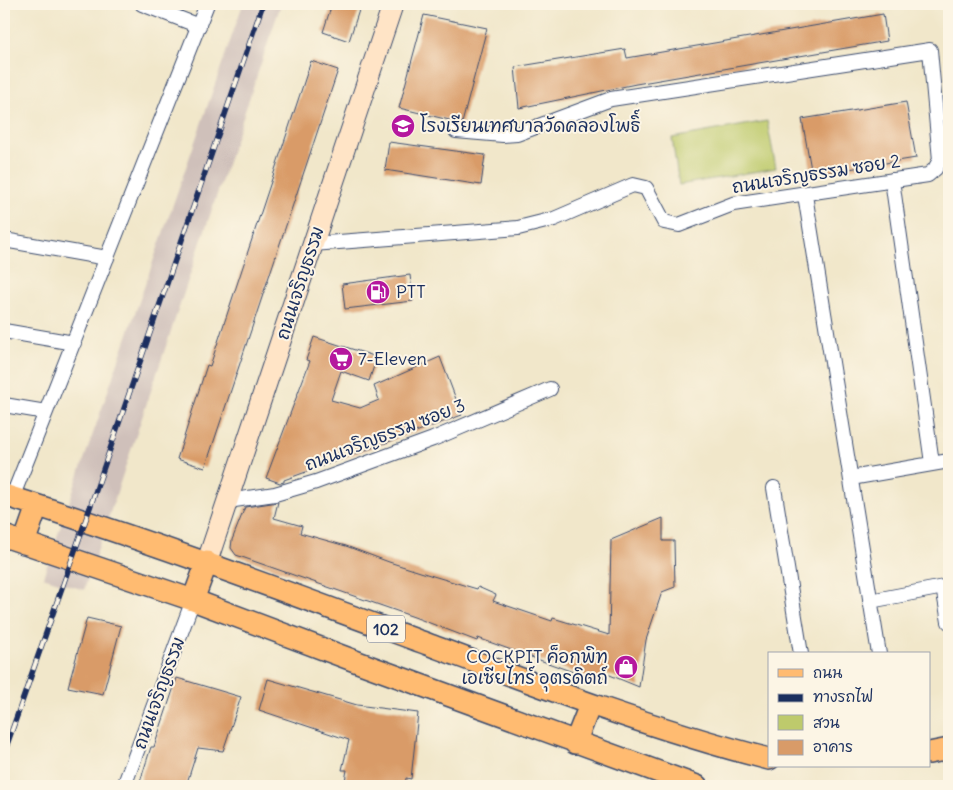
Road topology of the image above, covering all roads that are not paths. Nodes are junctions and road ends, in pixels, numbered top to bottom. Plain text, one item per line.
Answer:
1 (142, 4) edge
2 (207, 4) edge
3 (393, 4) edge
4 (199, 26) junction
5 (456, 131) dead end
6 (892, 180) junction
7 (805, 195) junction
8 (4, 240) edge
9 (313, 244) junction
10 (107, 258) junction
11 (4, 331) edge
12 (74, 343) junction
13 (550, 389) dead end
14 (4, 404) edge
15 (46, 412) junction
16 (949, 461) edge
17 (932, 463) junction
18 (851, 478) junction
19 (774, 488) dead end
20 (8, 497) edge
21 (228, 501) junction
22 (37, 506) junction
23 (4, 536) edge
24 (24, 543) junction
25 (207, 562) junction
26 (946, 586) edge
27 (193, 600) junction
28 (870, 601) junction
29 (949, 622) edge
30 (801, 652) edge
31 (880, 652) edge
32 (590, 704) junction
33 (575, 743) junction
34 (949, 749) edge
35 (930, 753) edge
36 (768, 759) edge
37 (124, 786) edge
38 (697, 786) edge

1 - 4 street
2 - 4 street
3 - 9 street, ถนนเจริญธรรม
4 - 10 street
5 - 6 street, ถนนเจริญธรรม ซอย 2
6 - 7 street, ถนนเจริญธรรม ซอย 2
6 - 17 street
7 - 9 street, ถนนเจริญธรรม ซอย 2
7 - 18 street
8 - 10 street
9 - 21 street, ถนนเจริญธรรม
10 - 12 street
11 - 12 street
12 - 15 street
13 - 21 street, ถนนเจริญธรรม ซอย 3
14 - 15 street
15 - 20 street
16 - 17 street
17 - 18 street
18 - 28 street
19 - 30 street
20 - 22 main road, 102
21 - 25 street, ถนนเจริญธรรม
22 - 24 main road
22 - 25 main road, 102
23 - 24 main road, 102
24 - 27 main road, 102
25 - 27 main road
25 - 32 main road, 102
26 - 28 street
26 - 29 street
27 - 33 main road, 102
27 - 37 street, ถนนเจริญธรรม
28 - 31 street
32 - 33 main road
32 - 36 main road, 102
33 - 38 main road, 102
34 - 35 main road

